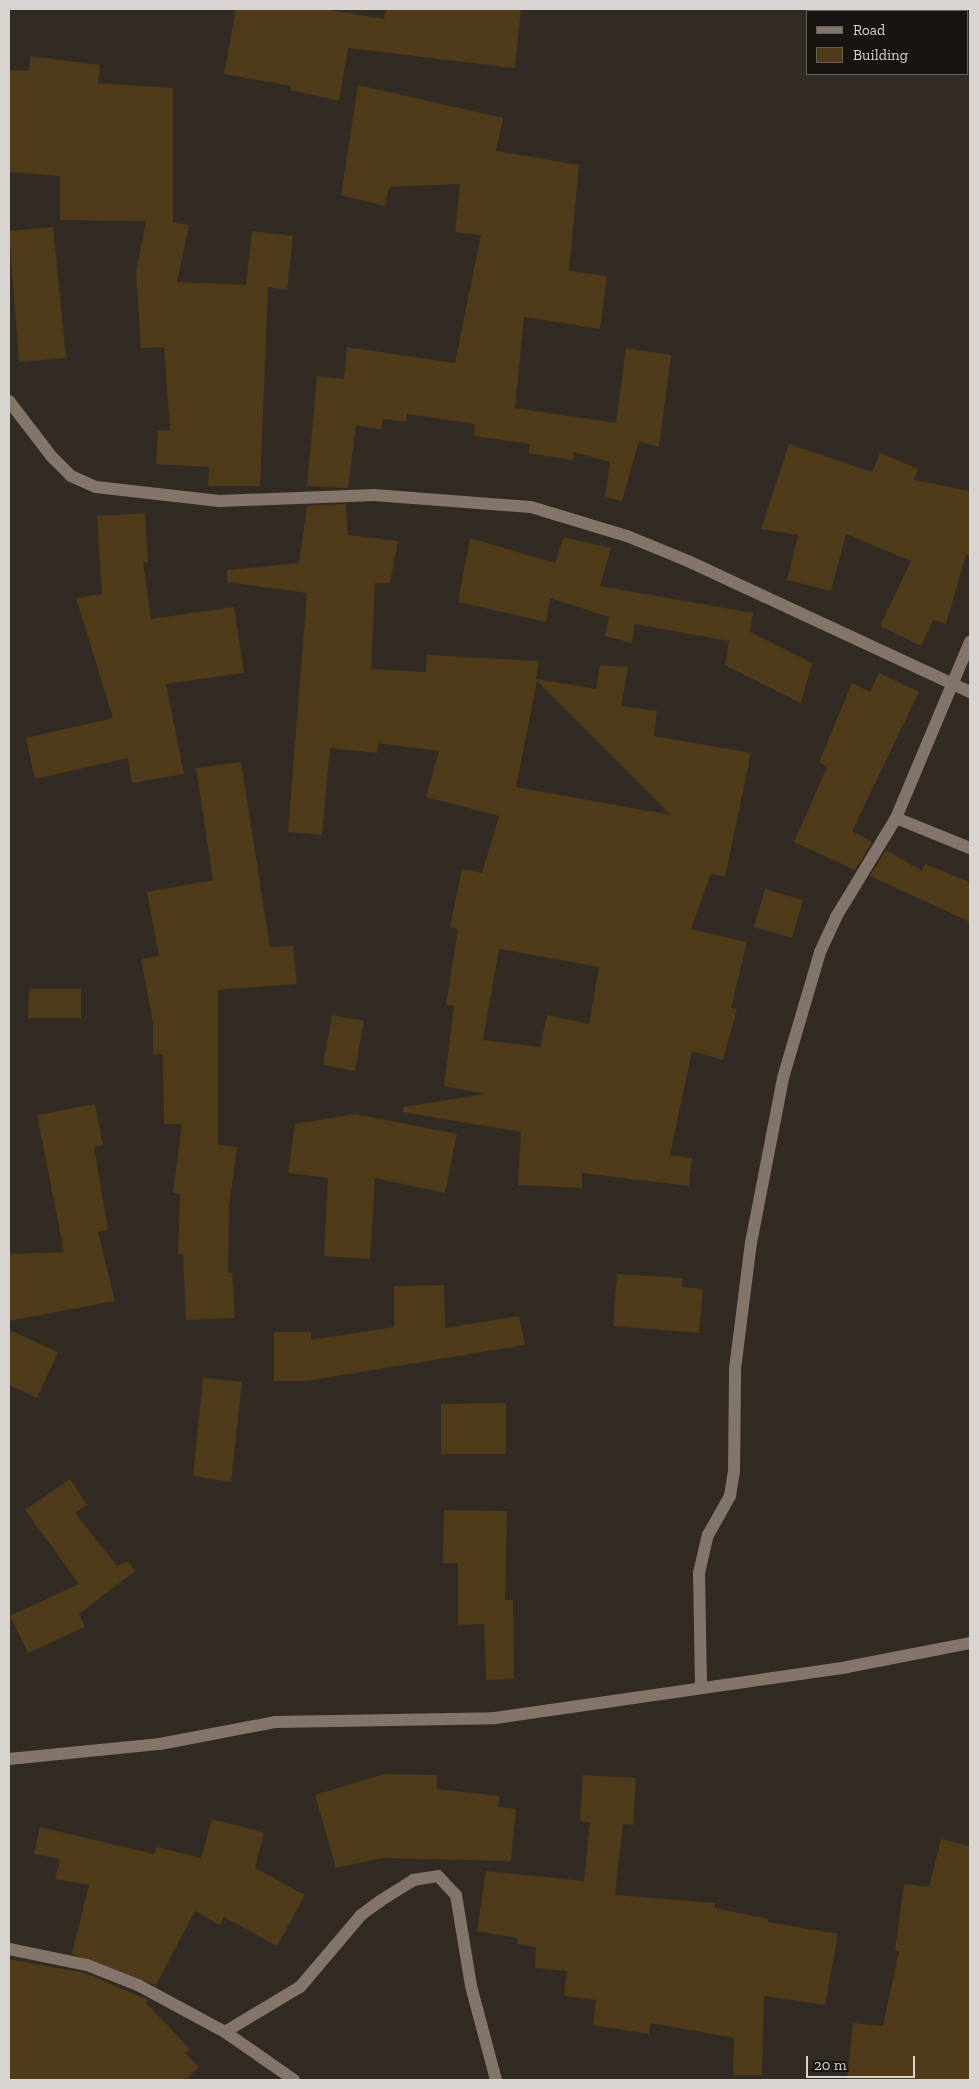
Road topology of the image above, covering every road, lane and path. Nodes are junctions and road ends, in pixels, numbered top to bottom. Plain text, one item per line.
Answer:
1 (9, 401) edge
2 (970, 642) edge
3 (954, 688) junction
4 (970, 692) edge
5 (896, 818) junction
6 (970, 848) edge
7 (970, 1643) edge
8 (701, 1686) junction
9 (9, 1759) edge
10 (9, 1949) edge
11 (225, 2032) junction
12 (294, 2080) edge
13 (496, 2080) edge

1 - 3 street
2 - 3 street
3 - 4 street
3 - 5 street
5 - 6 street
5 - 8 street
7 - 8 street
8 - 9 street
10 - 11 street
11 - 12 street
11 - 13 street

